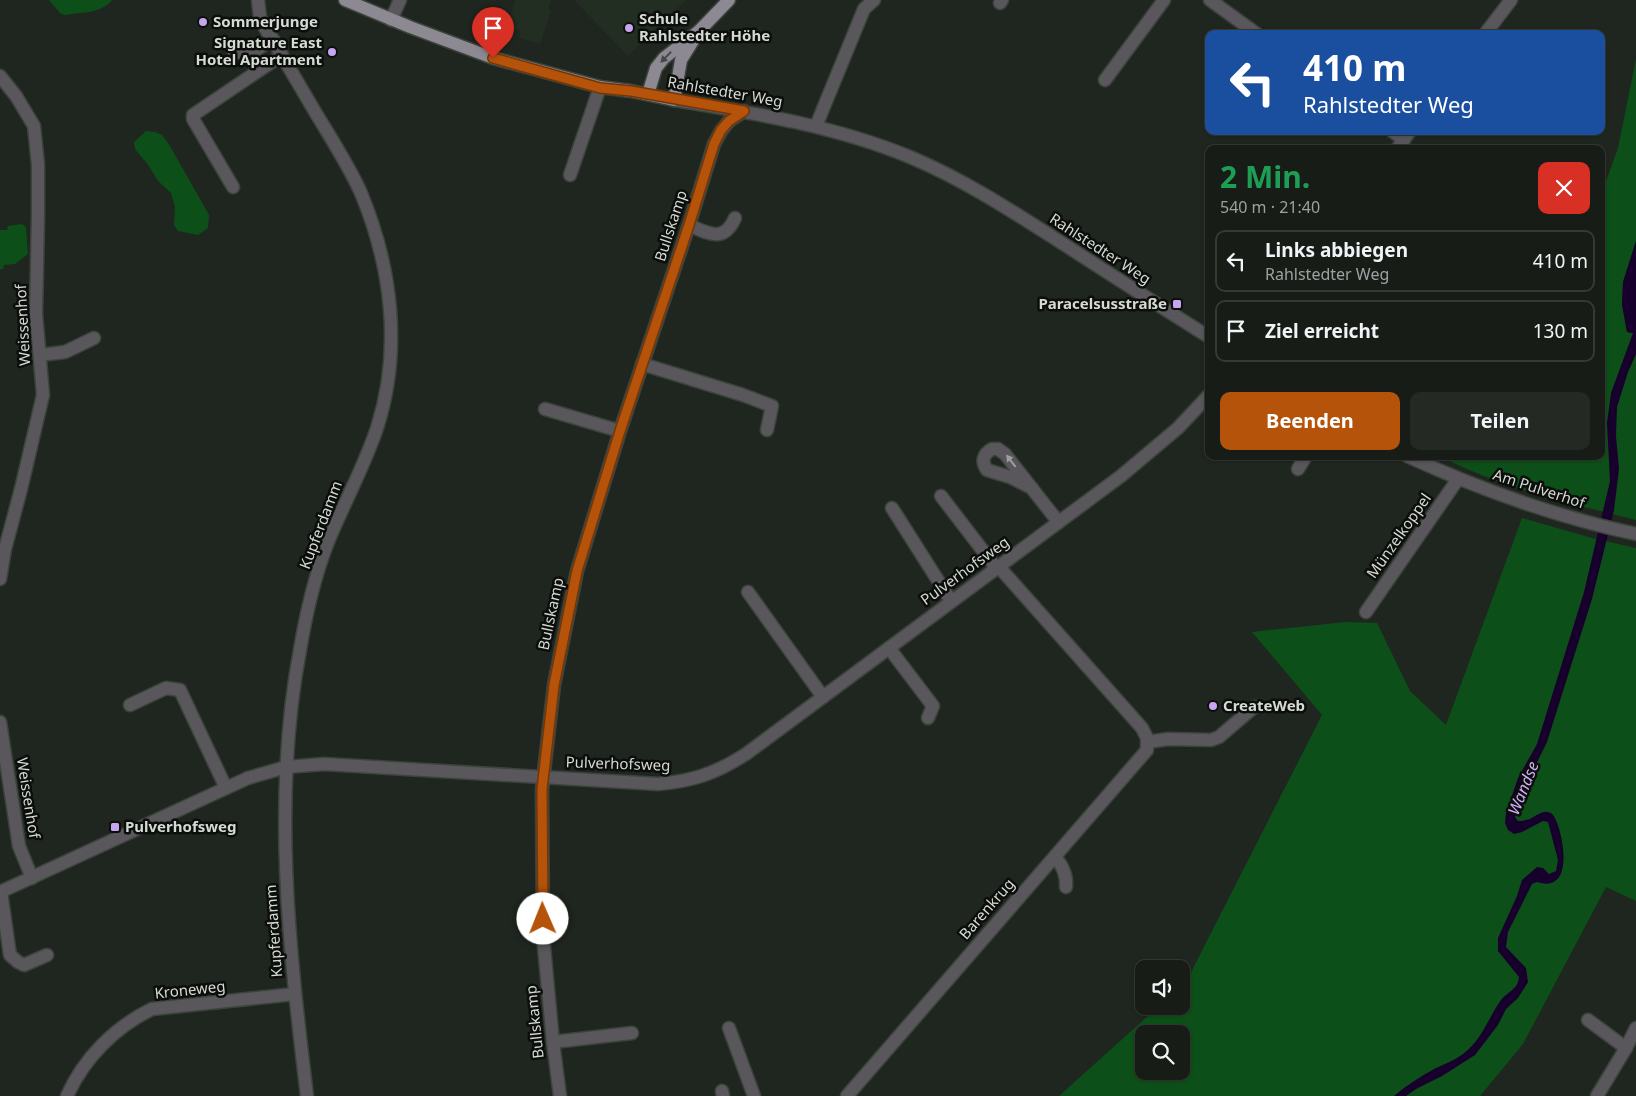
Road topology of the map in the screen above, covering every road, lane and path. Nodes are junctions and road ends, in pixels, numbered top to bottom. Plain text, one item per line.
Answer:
1 (258, 0) edge
2 (345, 0) edge
3 (400, 0) edge
4 (729, 0) edge
5 (874, 0) edge
6 (1164, 0) edge
7 (1210, 0) edge
8 (1511, 0) edge
9 (391, 20) junction
10 (1251, 30) edge
11 (1488, 30) edge
12 (699, 31) junction
13 (272, 39) junction
14 (234, 53) dead end
15 (282, 55) junction
16 (0, 76) edge
17 (1105, 80) dead end
18 (600, 88) junction
19 (648, 94) junction
20 (674, 100) junction
21 (744, 111) junction
22 (816, 126) junction
23 (570, 175) dead end
24 (233, 187) dead end
25 (735, 218) dead end
26 (689, 225) junction
27 (1205, 334) edge
28 (94, 338) dead end
29 (40, 356) junction
30 (642, 364) junction
31 (1205, 399) edge
32 (544, 409) dead end
33 (767, 430) dead end
34 (620, 431) junction
35 (1303, 460) edge
36 (1416, 460) edge
37 (1298, 468) dead end
38 (1458, 479) junction
39 (1032, 488) dead end
40 (941, 496) dead end
41 (892, 508) dead end
42 (1059, 522) junction
43 (1636, 534) edge
44 (998, 568) junction
45 (0, 579) edge
46 (748, 592) dead end
47 (952, 601) junction
48 (1366, 612) dead end
49 (889, 648) junction
50 (823, 697) junction
51 (130, 705) dead end
52 (1254, 707) dead end
53 (928, 718) dead end
54 (0, 722) edge
55 (1148, 742) junction
56 (286, 767) junction
57 (543, 777) junction
58 (226, 788) junction
59 (1055, 856) junction
60 (32, 878) junction
61 (1066, 887) dead end
62 (0, 892) edge
63 (46, 955) dead end
64 (296, 994) junction
65 (1588, 1020) dead end
66 (729, 1028) dead end
67 (1636, 1028) edge
68 (632, 1033) dead end
69 (553, 1042) junction
70 (1626, 1048) junction
71 (67, 1096) edge
72 (307, 1096) edge
73 (560, 1096) edge
74 (754, 1096) edge
75 (847, 1096) edge
76 (1597, 1096) edge

1 - 13 street, Kupferdamm
2 - 9 main road, Rahlstedter Weg
3 - 9 street
4 - 12 main road
5 - 22 street
6 - 17 street
7 - 10 street
8 - 11 street
9 - 18 main road, Rahlstedter Weg
12 -> 19 main road
12 - 20 main road
13 - 14 street
13 - 15 street, Kupferdamm
15 - 24 street
15 - 56 street, Kupferdamm
16 - 29 street, Weissenhof
18 - 19 main road, Rahlstedter Weg
18 - 23 street
19 - 20 main road, Rahlstedter Weg
20 - 21 street, Rahlstedter Weg
21 - 22 street, Rahlstedter Weg
21 - 26 street, Bullskamp
22 - 27 street, Rahlstedter Weg
25 - 26 street
26 - 30 street, Bullskamp
28 - 29 street
29 - 45 street, Weissenhof
30 - 33 street
30 - 34 street, Bullskamp
31 - 42 street, Pulverhofsweg
32 - 34 street
34 - 57 street, Bullskamp
35 - 37 street
36 - 38 street, Am Pulverhof
38 - 43 street, Am Pulverhof
38 - 48 street, Münzelkoppel
39 - 42 street
40 - 44 street
41 - 47 street
42 - 44 street, Pulverhofsweg
44 - 47 street, Pulverhofsweg
44 - 55 street
46 - 50 street
47 - 49 street, Pulverhofsweg
49 - 50 street, Pulverhofsweg
49 - 53 street
50 - 57 street, Pulverhofsweg
51 - 58 street
52 - 55 street
54 - 60 street, Weissenhof
55 - 59 street, Barenkrug
56 - 57 street, Pulverhofsweg
56 - 58 street, Pulverhofsweg
56 - 64 street, Kupferdamm
57 - 69 street, Bullskamp
58 - 60 street, Pulverhofsweg
59 - 61 street
59 - 75 street, Barenkrug
60 - 62 street, Pulverhofsweg
62 - 63 street
64 - 71 street, Kroneweg
64 - 72 street, Kupferdamm
65 - 70 street
66 - 74 street
67 - 70 street
68 - 69 street
69 - 73 street, Bullskamp
70 - 76 street

